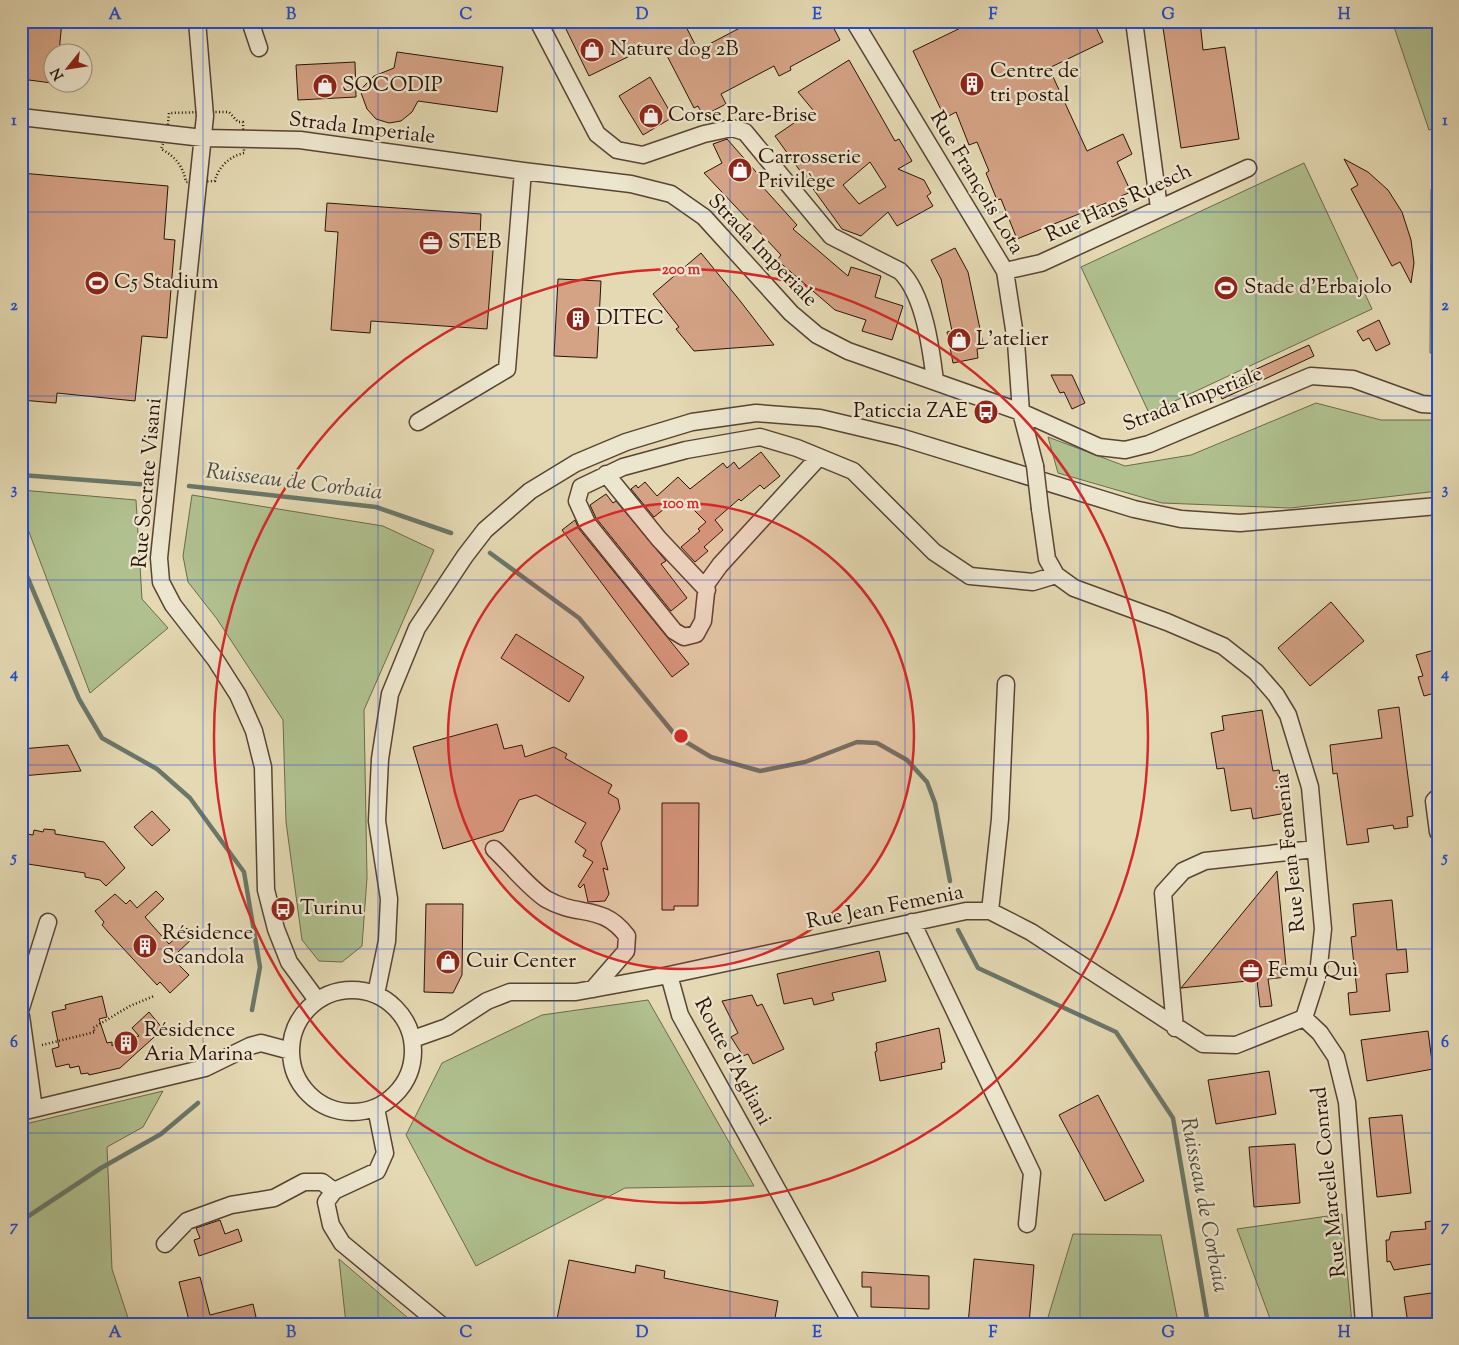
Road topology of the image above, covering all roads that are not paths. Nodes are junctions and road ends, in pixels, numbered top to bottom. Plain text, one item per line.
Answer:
1 (197, 21) edge
2 (250, 21) edge
3 (538, 21) edge
4 (854, 21) edge
5 (1134, 21) edge
6 (259, 48) dead end
7 (21, 116) edge
8 (203, 138) junction
9 (1248, 168) dead end
10 (523, 171) junction
11 (1159, 208) junction
12 (1005, 271) junction
13 (935, 381) junction
14 (1438, 405) edge
15 (1022, 412) junction
16 (418, 422) dead end
17 (819, 457) junction
18 (606, 474) junction
19 (1438, 506) edge
20 (1056, 575) junction
21 (706, 590) junction
22 (1006, 684) dead end
23 (1438, 798) edge
24 (1438, 832) edge
25 (494, 848) dead end
26 (1315, 849) junction
27 (990, 911) junction
28 (48, 922) dead end
29 (912, 922) junction
30 (669, 975) junction
31 (593, 989) junction
32 (376, 994) junction
33 (317, 1000) junction
34 (21, 1008) edge
35 (21, 1016) edge
36 (1304, 1018) junction
37 (1175, 1028) junction
38 (413, 1039) junction
39 (290, 1051) junction
40 (376, 1108) junction
41 (28, 1111) edge
42 (334, 1192) junction
43 (1027, 1224) dead end
44 (165, 1244) dead end
45 (440, 1324) edge
46 (852, 1324) edge
47 (1364, 1324) edge

1 - 8 street, Rue Socrate Visani
2 - 6 street
3 - 13 street
4 - 12 street, Rue François Lota
5 - 11 street
7 - 8 street, Strada Imperiale
8 - 10 street, Strada Imperiale
8 - 33 street, Rue Socrate Visani
9 - 11 street, Rue Hans Ruesch
10 - 13 street, Strada Imperiale
10 - 16 street
11 - 12 street, Rue Hans Ruesch
12 - 15 street, Rue François Lota
13 - 15 street, Strada Imperiale
14 - 15 street, Strada Imperiale
15 - 20 street, bridge
17 - 18 street
17 - 20 street
17 - 21 street
18 - 21 street
18 - 21 street
19 - 32 street
20 - 26 street, Rue Jean Femenia
22 - 27 street
23 - 24 street
25 - 31 street
26 - 36 street, Rue Jean Femenia
26 - 37 street
27 - 29 street, Rue Jean Femenia
27 - 37 street, Rue Jean Femenia
28 - 34 street
29 - 30 street, Rue Jean Femenia
29 - 43 street
30 - 31 street
30 - 46 street, Route d'Agliani
31 - 38 street
32 - 33 street
32 - 38 street
33 - 39 street
35 - 41 street
36 - 37 street, Rue Jean Femenia
36 - 47 street, Rue Marcelle Conrad
38 - 40 street
39 - 40 street
39 - 41 street
40 - 42 street
42 - 44 street
42 - 45 street

